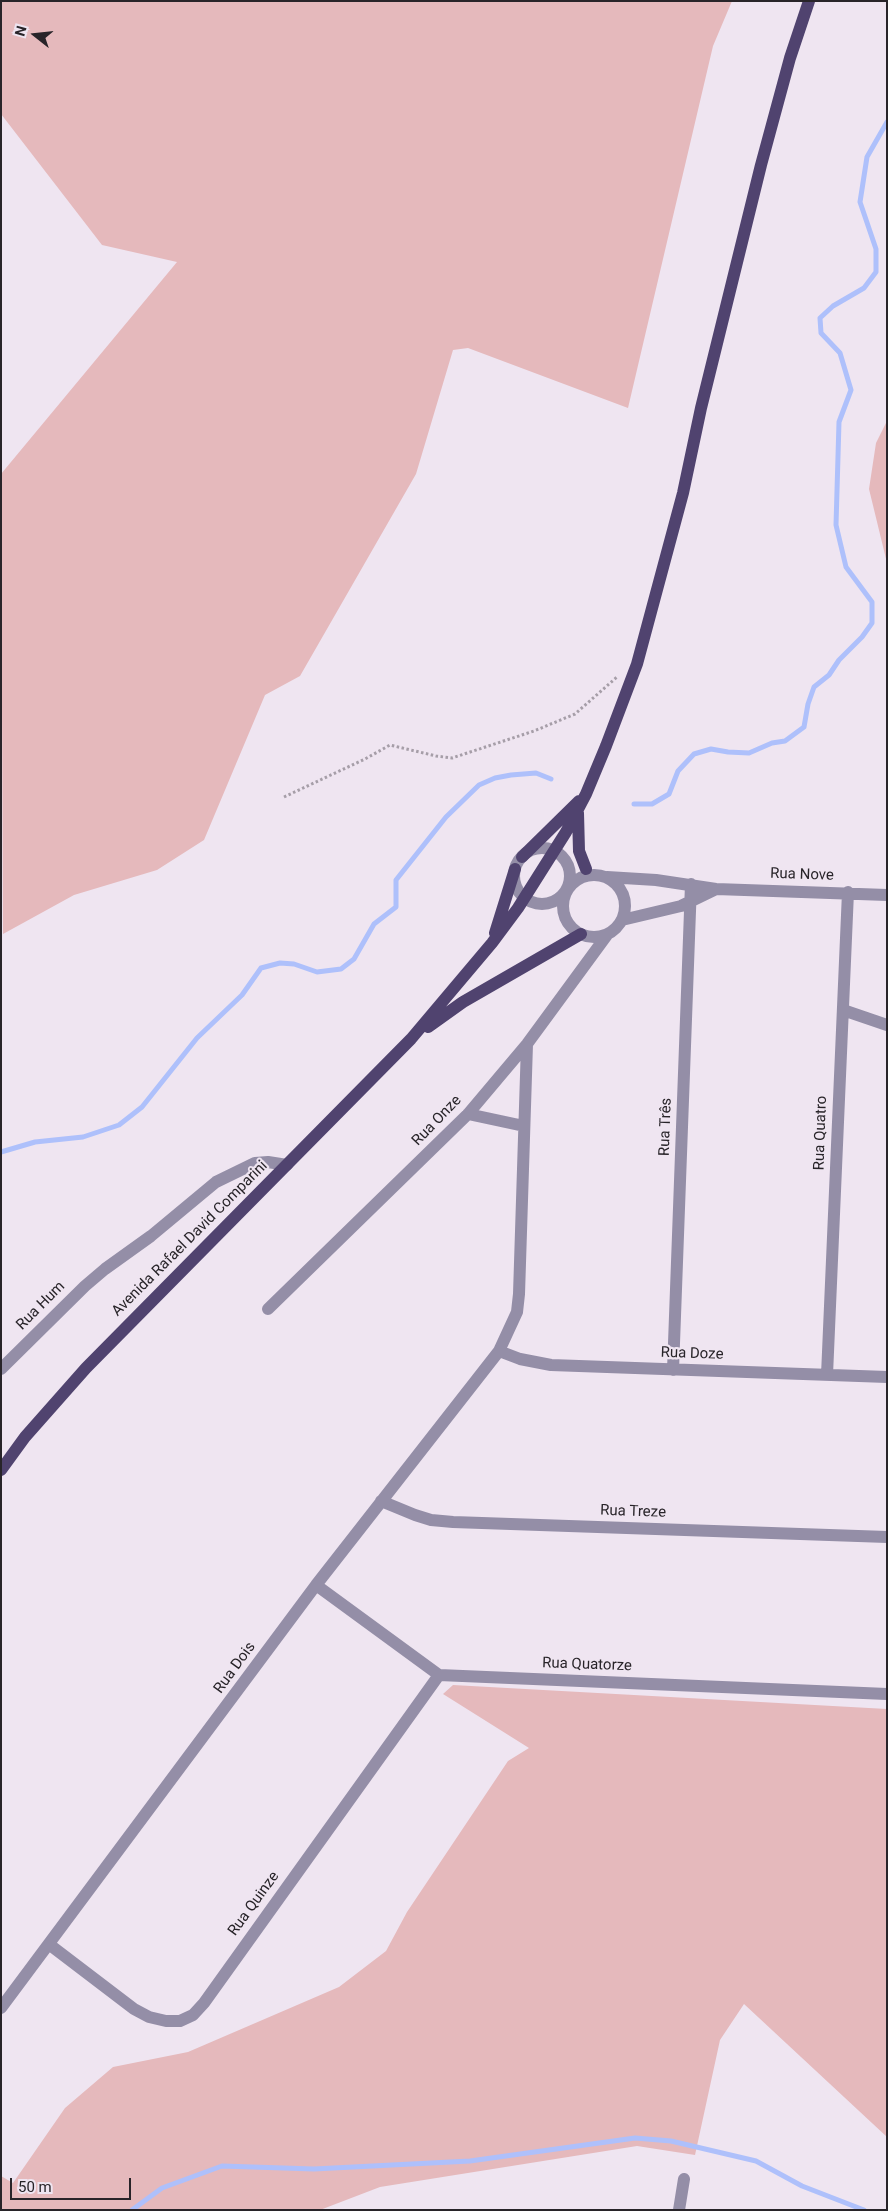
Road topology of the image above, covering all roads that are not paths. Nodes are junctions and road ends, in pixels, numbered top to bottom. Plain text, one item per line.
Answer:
1 (809, 1) edge
2 (586, 794) junction
3 (578, 810) junction
4 (559, 855) junction
5 (522, 857) junction
6 (515, 869) junction
7 (596, 874) junction
8 (691, 884) junction
9 (716, 888) junction
10 (567, 891) junction
11 (848, 892) junction
12 (887, 894) edge
13 (524, 898) junction
14 (691, 902) junction
15 (546, 904) junction
16 (622, 920) junction
17 (567, 921) junction
18 (581, 934) junction
19 (607, 934) junction
20 (492, 943) junction
21 (843, 1010) junction
22 (887, 1025) edge
23 (412, 1039) junction
24 (527, 1044) junction
25 (468, 1114) junction
26 (524, 1126) junction
27 (287, 1165) junction
28 (268, 1310) dead end
29 (499, 1351) junction
30 (1, 1369) edge
31 (673, 1370) junction
32 (828, 1374) junction
33 (887, 1377) edge
34 (1, 1470) edge
35 (382, 1501) junction
36 (887, 1538) edge
37 (316, 1585) junction
38 (439, 1675) junction
39 (887, 1694) edge
40 (50, 1945) junction
41 (1, 2008) edge
42 (684, 2179) dead end
43 (679, 2210) edge

1 - 2 main road
2 - 3 main road
2 - 5 main road
3 - 4 main road
3 - 7 main road
4 - 5 street
4 - 7 street
4 - 10 street
4 - 13 main road
5 - 6 street
6 - 13 street
6 - 20 main road
7 - 8 street, Rua Nove
7 - 10 street
7 - 16 street
8 - 9 street, Rua Nove
8 - 14 street, Rua Três
9 - 11 street, Rua Nove
9 - 14 street
10 - 15 street
10 - 17 street
11 - 12 street, Rua Nove
11 - 21 street, Rua Quatro
13 - 15 street
13 - 20 main road
14 - 16 street
14 - 31 street, Rua Três
15 - 17 street
16 - 19 street
17 - 18 street
18 - 19 street
18 - 23 main road
19 - 24 street, Rua Onze
20 - 23 main road
21 - 22 street
21 - 32 street, Rua Quatro
23 - 27 main road, Avenida Rafael David Comparini
24 - 25 street, Rua Onze
24 - 26 street, Rua Dois
25 - 26 street
25 - 28 street, Rua Onze
26 - 29 street, Rua Dois
27 - 30 street, Rua Hum
27 - 34 main road, Avenida Rafael David Comparini
29 - 31 street, Rua Doze
29 - 35 street, Rua Dois
31 - 32 street, Rua Doze
32 - 33 street, Rua Doze
35 - 36 street, Rua Treze
35 - 37 street, Rua Dois
37 - 38 street
37 - 40 street, Rua Dois
38 - 39 street, Rua Quatorze
38 - 40 street, Rua Quinze
40 - 41 street, Rua Dois
42 - 43 street

